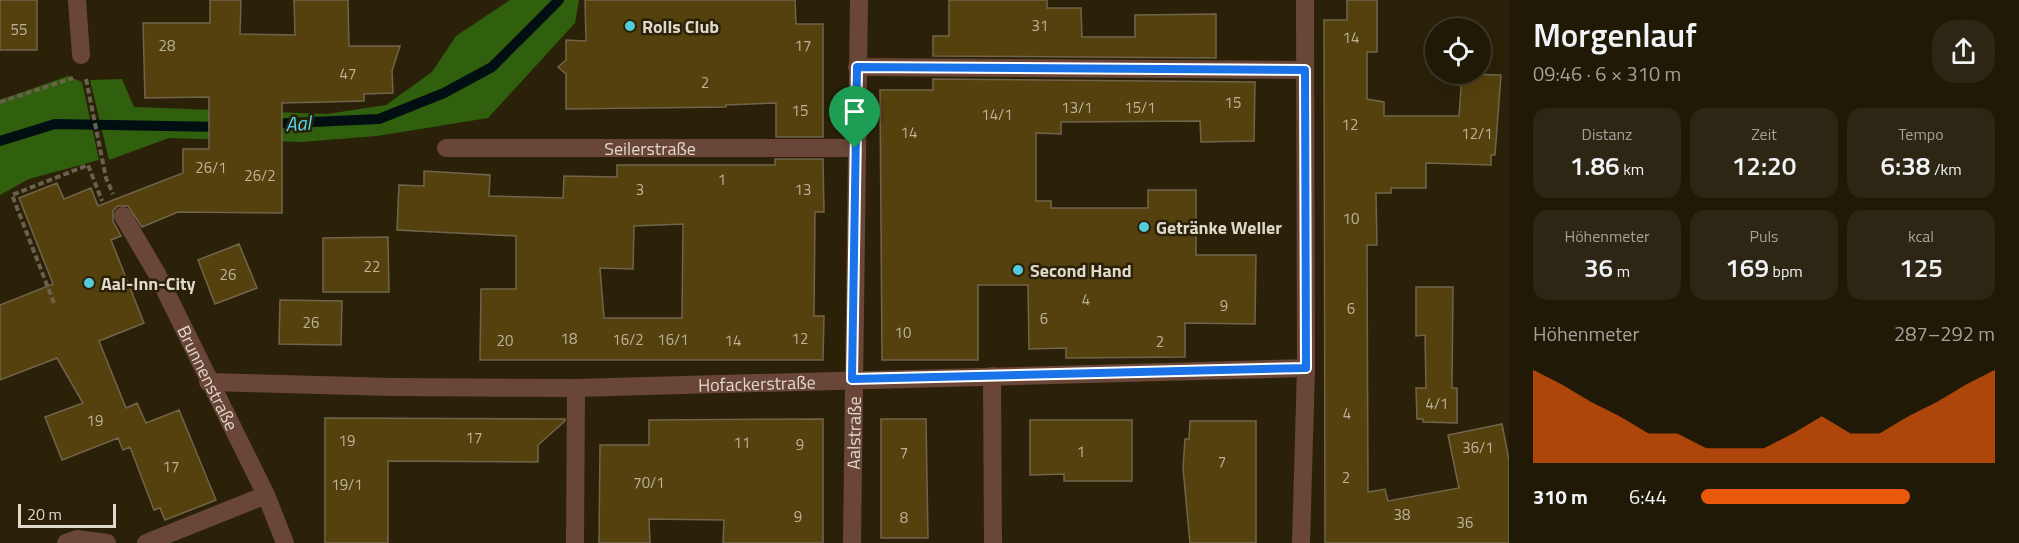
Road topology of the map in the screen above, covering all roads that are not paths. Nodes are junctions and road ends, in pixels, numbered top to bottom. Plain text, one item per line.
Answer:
1 (76, 0) edge
2 (859, 0) edge
3 (1305, 0) edge
4 (81, 55) dead end
5 (857, 67) junction
6 (1305, 70) junction
7 (446, 148) dead end
8 (855, 148) junction
9 (123, 216) road end
10 (1306, 368) junction
11 (992, 376) junction
12 (852, 379) junction
13 (208, 382) junction
14 (576, 387) junction
15 (266, 495) junction
16 (66, 543) edge
17 (107, 543) edge
18 (146, 543) edge
19 (285, 543) edge
20 (575, 543) edge
21 (852, 543) edge
22 (993, 543) edge
23 (1301, 543) edge

1 - 4 street
2 - 5 street, Aalstraße
3 - 6 street
5 - 6 street
5 - 8 street, Aalstraße
6 - 10 street
7 - 8 street, Seilerstraße
8 - 12 street, Aalstraße
9 - 13 street, Brunnenstraße
10 - 11 street, Hofackerstraße
10 - 23 street
11 - 12 street, Hofackerstraße
11 - 22 street
12 - 14 street, Hofackerstraße
12 - 21 street, Aalstraße
13 - 14 street, Hofackerstraße
13 - 15 street, Brunnenstraße
14 - 20 street
15 - 18 street
15 - 19 street, Brunnenstraße
16 - 17 street

